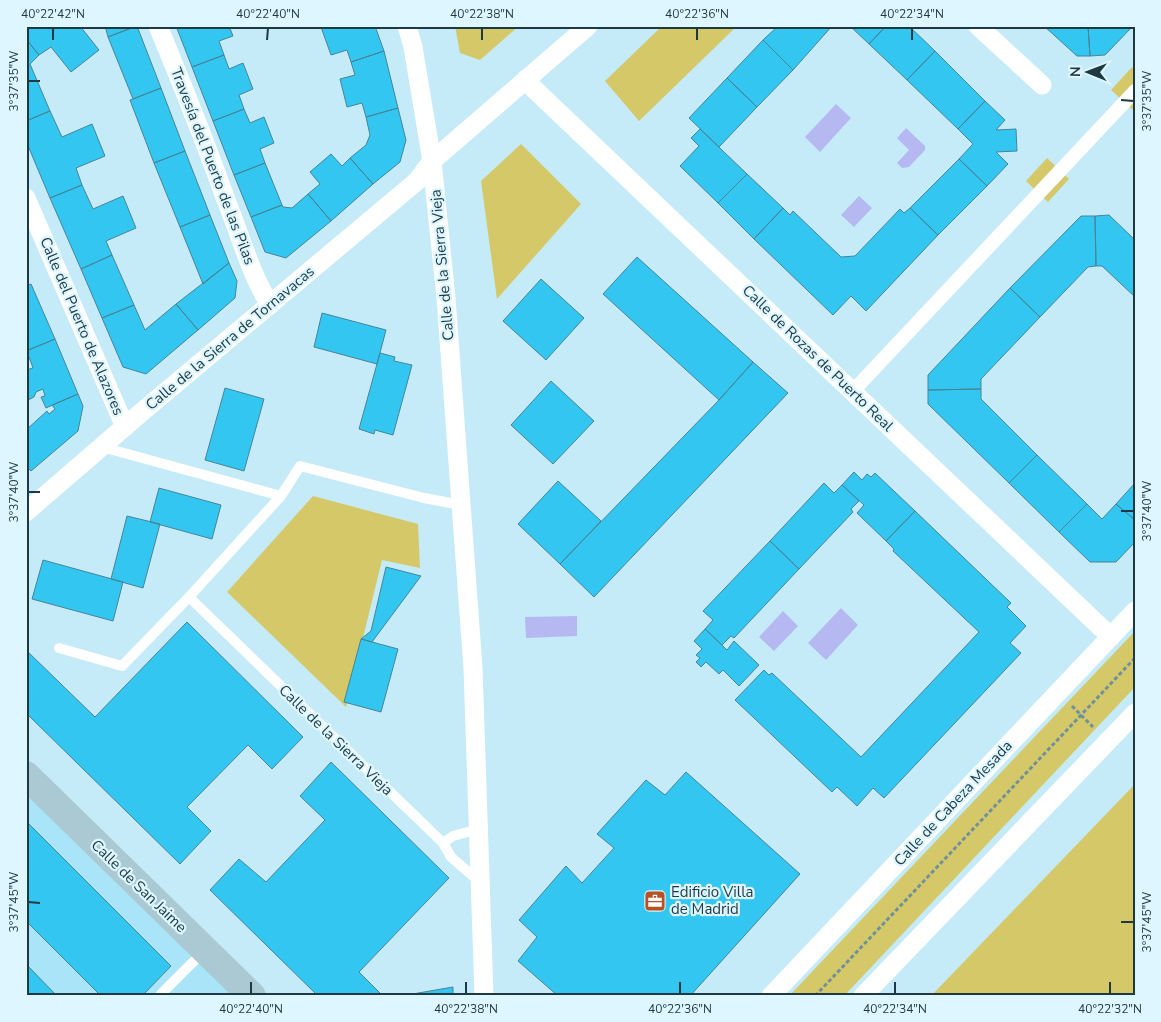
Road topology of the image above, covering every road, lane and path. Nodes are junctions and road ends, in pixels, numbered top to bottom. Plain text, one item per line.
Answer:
1 (158, 26) edge
2 (407, 26) edge
3 (588, 26) edge
4 (978, 26) edge
5 (526, 79) junction
6 (1042, 85) dead end
7 (1135, 91) edge
8 (432, 161) junction
9 (26, 198) edge
10 (270, 305) junction
11 (853, 391) junction
12 (125, 427) junction
13 (102, 447) junction
14 (281, 496) junction
15 (461, 505) junction
16 (26, 512) edge
17 (189, 597) junction
18 (1135, 610) edge
19 (1111, 636) junction
20 (59, 648) dead end
21 (1135, 658) edge
22 (1068, 701) dead end
23 (1135, 713) edge
24 (1081, 715) junction
25 (1096, 730) dead end
26 (26, 775) edge
27 (479, 829) junction
28 (443, 843) junction
29 (481, 883) junction
30 (205, 950) junction
31 (163, 996) edge
32 (252, 996) edge
33 (484, 996) edge
34 (771, 996) edge
35 (815, 996) edge
36 (863, 996) edge

1 - 10 street, Travesía del Puerto de las Pilas
2 - 8 street, Calle de la Sierra Vieja
3 - 5 street, Calle de la Sierra de Tornavacas
4 - 6 street
5 - 8 street, Calle de la Sierra de Tornavacas
5 - 11 street, Calle de Rozas de Puerto Real
7 - 11 street
8 - 10 street, Calle de la Sierra de Tornavacas
8 - 15 street, Calle de la Sierra Vieja
9 - 12 street, Calle del Puerto de Alazores
10 - 12 street, Calle de la Sierra de Tornavacas
11 - 19 street, Calle de Rozas de Puerto Real
12 - 13 street, Calle de la Sierra de Tornavacas
13 - 14 lane
13 - 16 street, Calle de la Sierra de Tornavacas
14 - 15 lane
14 - 17 lane
15 - 27 street, Calle de la Sierra Vieja
17 - 20 lane
17 - 28 lane, Calle de la Sierra Vieja
18 - 19 street, Calle de Cabeza Mesada
19 - 34 street, Calle de Cabeza Mesada
21 - 24 path
22 - 24 path
23 - 36 street
24 - 25 path
24 - 35 path
26 - 30 main road, Calle de San Jaime
27 - 28 lane
27 - 29 street, Calle de la Sierra Vieja
28 - 29 lane, Calle de la Sierra Vieja
29 - 33 street, Calle de la Sierra Vieja
30 - 31 lane
30 - 32 main road, Calle de San Jaime

